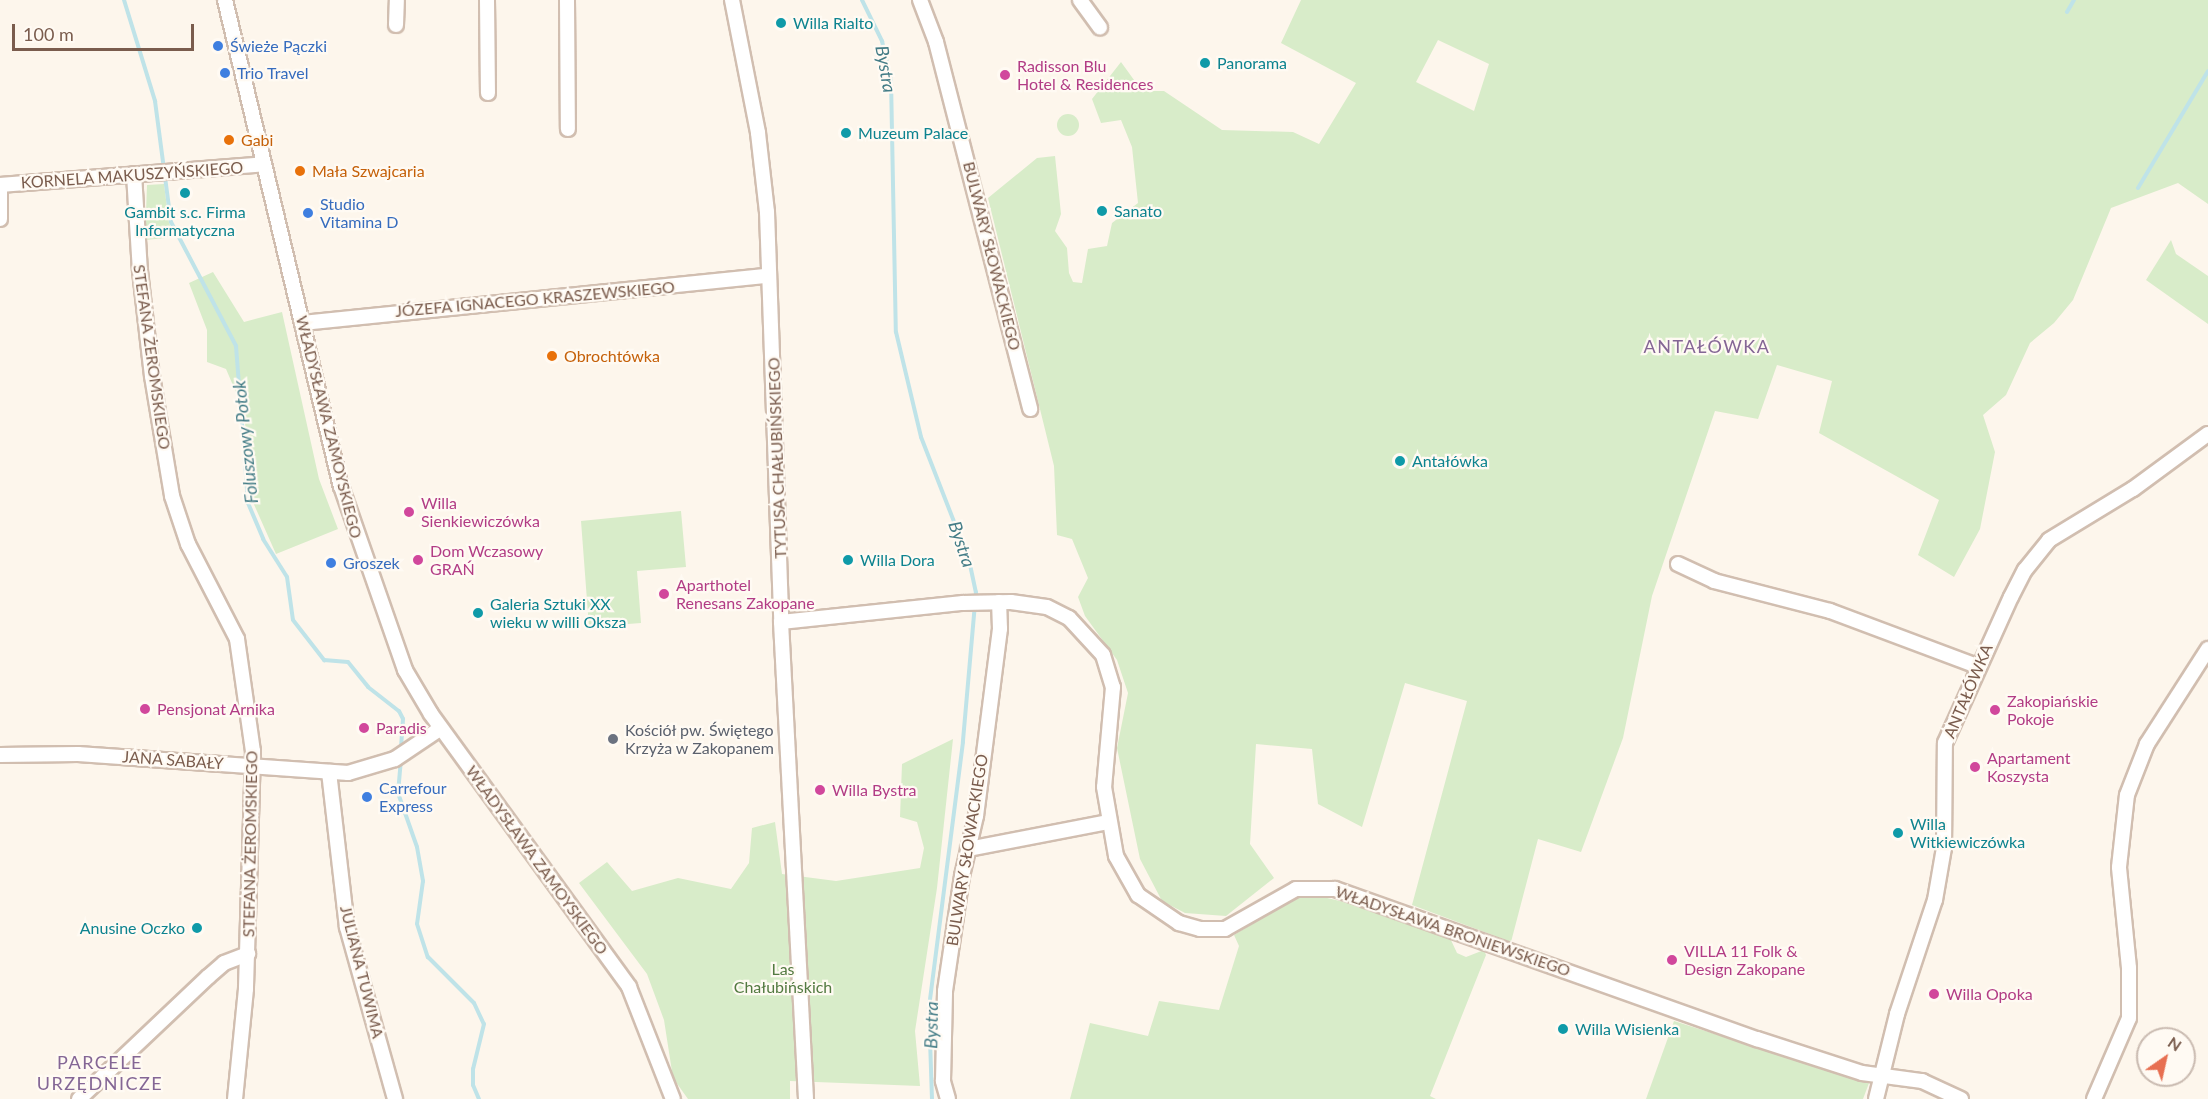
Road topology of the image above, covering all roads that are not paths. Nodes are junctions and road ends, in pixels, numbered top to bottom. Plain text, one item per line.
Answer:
1 (225, 0) edge
2 (397, 0) edge
3 (487, 0) edge
4 (567, 0) edge
5 (732, 0) edge
6 (920, 0) edge
7 (1080, 0) edge
8 (396, 25) dead end
9 (1100, 28) dead end
10 (488, 93) dead end
11 (568, 129) dead end
12 (264, 164) junction
13 (134, 174) junction
14 (0, 185) edge
15 (0, 219) edge
16 (768, 276) junction
17 (302, 323) junction
18 (1030, 409) dead end
19 (2208, 434) edge
20 (1678, 564) dead end
21 (993, 602) junction
22 (781, 622) junction
23 (2208, 649) edge
24 (1977, 666) junction
25 (441, 728) junction
26 (0, 754) edge
27 (252, 766) junction
28 (328, 772) junction
29 (1108, 822) junction
30 (968, 849) junction
31 (248, 954) junction
32 (1882, 1076) junction
33 (79, 1099) edge
34 (235, 1099) edge
35 (395, 1099) edge
36 (673, 1099) edge
37 (806, 1099) edge
38 (948, 1099) edge
39 (1876, 1099) edge
40 (1961, 1099) edge
41 (2094, 1099) edge

1 - 12 street, WŁADYSŁAWA ZAMOYSKIEGO
2 - 8 street
3 - 10 street
4 - 11 street
5 - 16 street, TYTUSA CHAŁUBIŃSKIEGO
6 - 18 street, BULWARY SŁOWACKIEGO
7 - 9 street
12 - 13 street, KORNELA MAKUSZYŃSKIEGO
12 - 17 street, WŁADYSŁAWA ZAMOYSKIEGO
13 - 14 street, KORNELA MAKUSZYŃSKIEGO
13 - 27 street, STEFANA ŻEROMSKIEGO
14 - 15 street
16 - 17 street, JÓZEFA IGNACEGO KRASZEWSKIEGO
16 - 22 street, TYTUSA CHAŁUBIŃSKIEGO
17 - 25 street, WŁADYSŁAWA ZAMOYSKIEGO
19 - 24 street, ANTAŁÓWKA
20 - 24 street
21 - 22 street, WŁADYSŁAWA BRONIEWSKIEGO
21 - 29 street, WŁADYSŁAWA BRONIEWSKIEGO
21 - 30 street, BULWARY SŁOWACKIEGO
22 - 37 street, TYTUSA CHAŁUBIŃSKIEGO
23 - 41 street
24 - 32 street, ANTAŁÓWKA
25 - 28 street, JANA SABAŁY
25 - 36 street, WŁADYSŁAWA ZAMOYSKIEGO
26 - 27 street, JANA SABAŁY
27 - 28 street, JANA SABAŁY
27 - 31 street, STEFANA ŻEROMSKIEGO
28 - 35 street, JULIANA TUWIMA
29 - 30 street
29 - 32 street, WŁADYSŁAWA BRONIEWSKIEGO
30 - 38 street, BULWARY SŁOWACKIEGO
31 - 33 street
31 - 34 street, STEFANA ŻEROMSKIEGO
32 - 39 street, ANTAŁÓWKA
32 - 40 street, WŁADYSŁAWA BRONIEWSKIEGO

